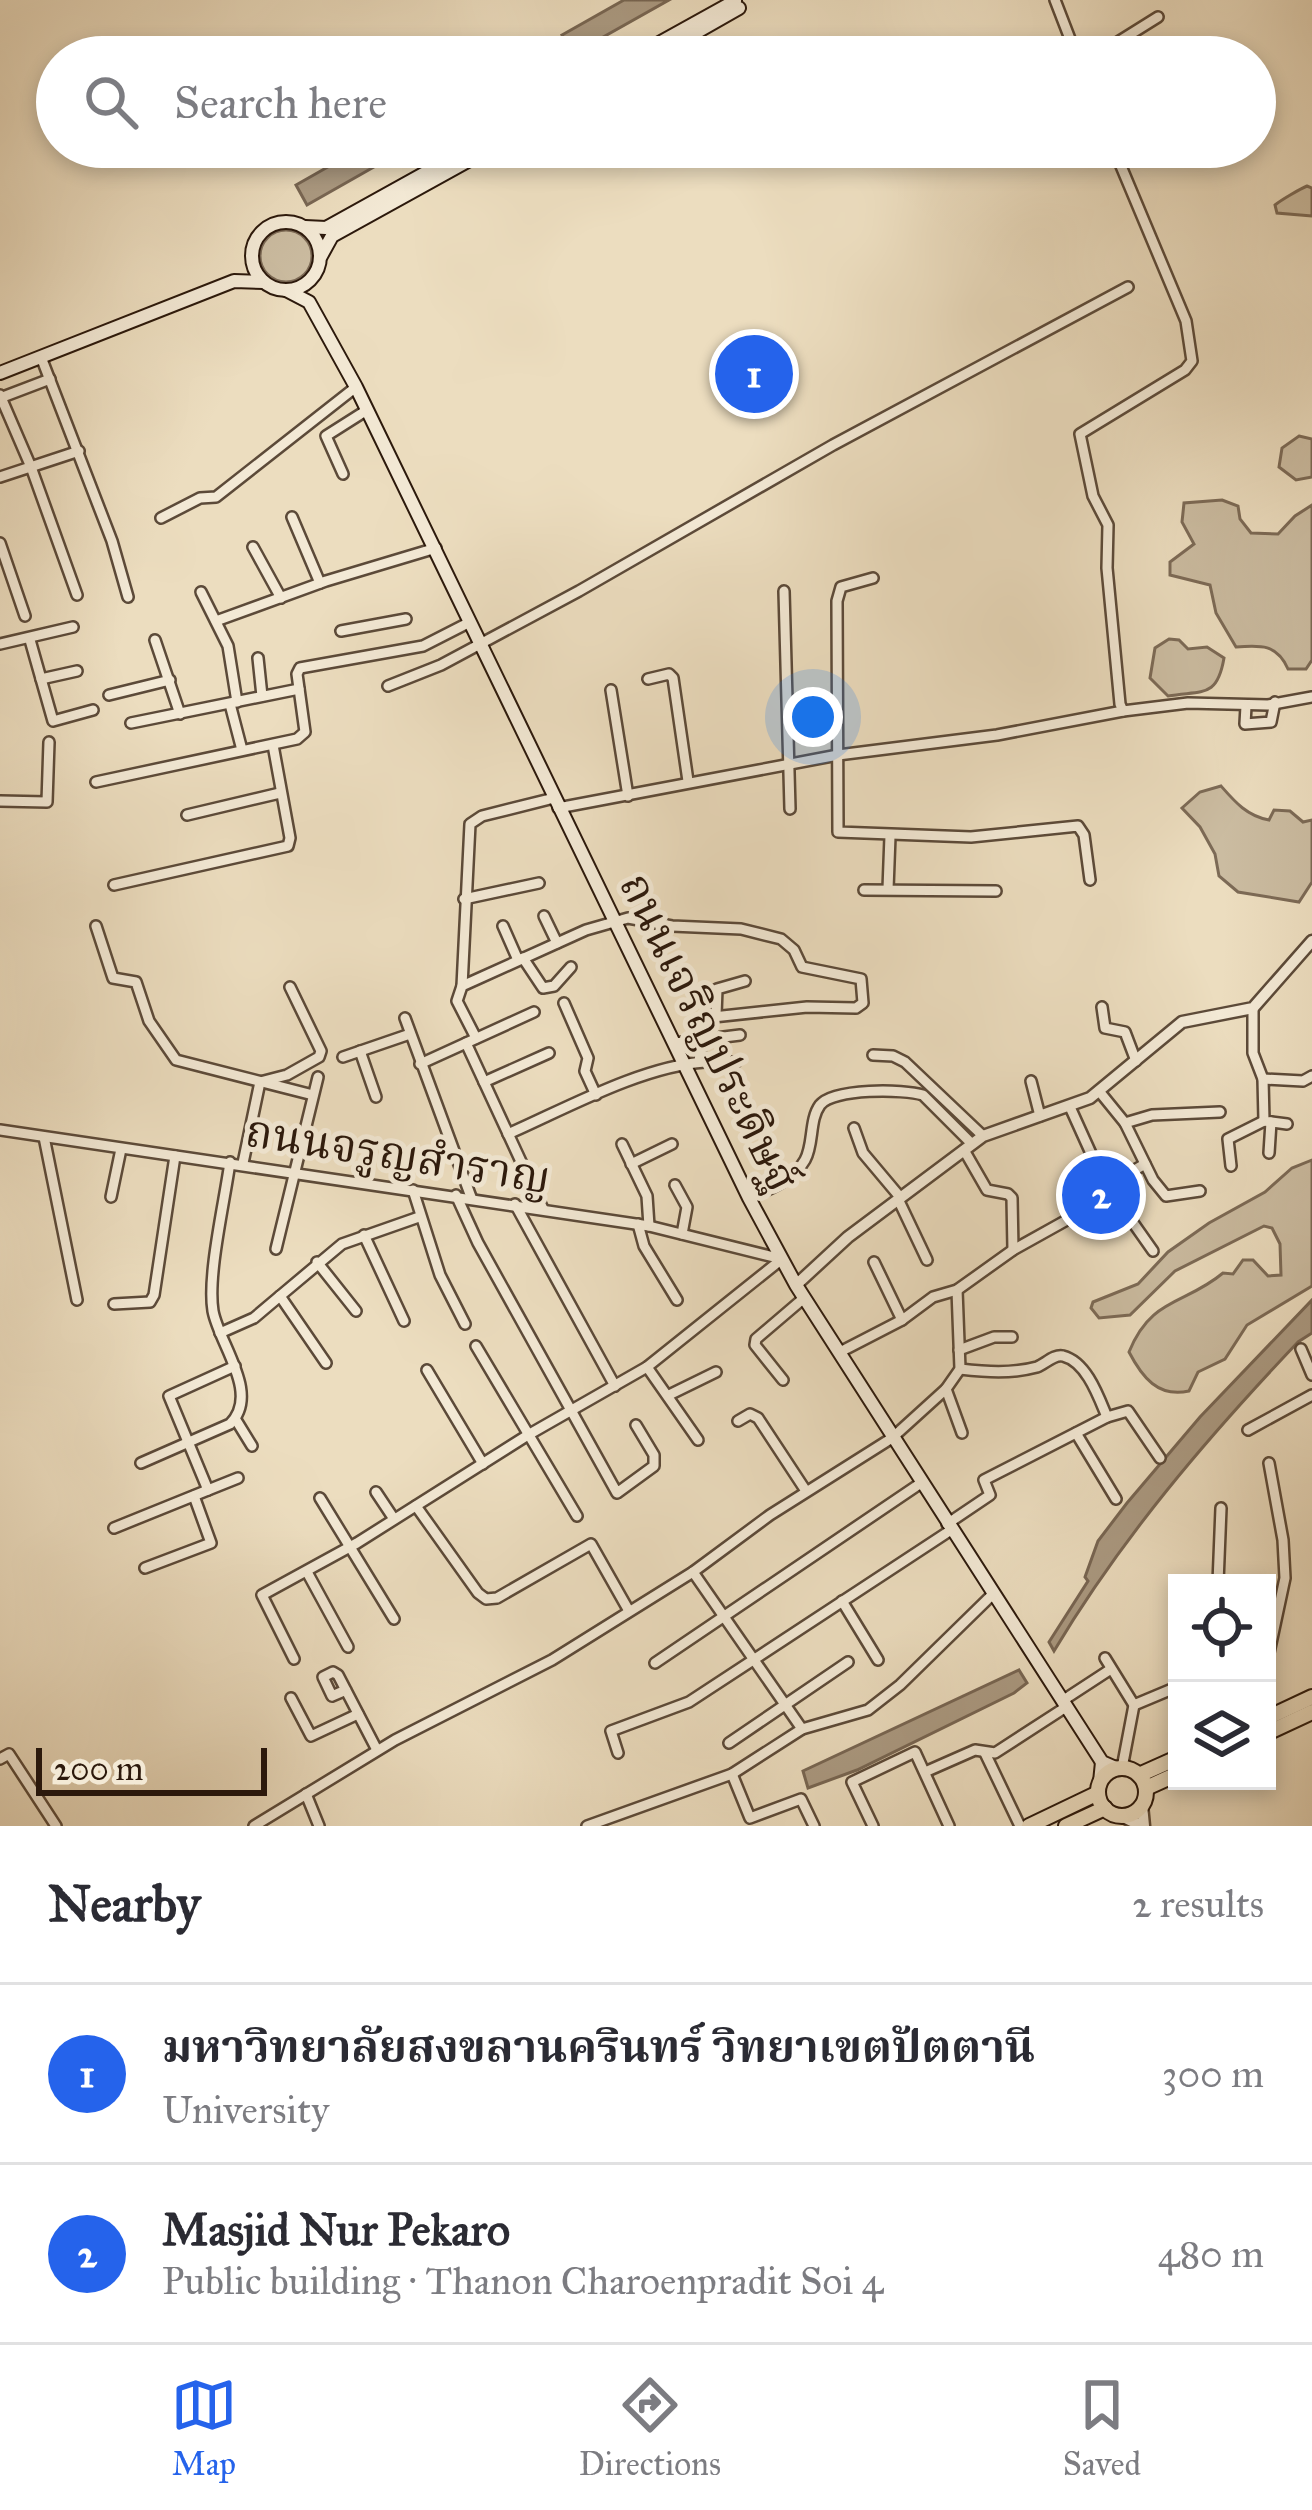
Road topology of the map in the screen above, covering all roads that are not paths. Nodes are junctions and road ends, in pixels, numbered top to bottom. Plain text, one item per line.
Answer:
1 (1071, 0) edge
2 (742, 2) edge
3 (1057, 4) edge
4 (1157, 17) dead end
5 (675, 36) edge
6 (687, 36) edge
7 (1069, 36) edge
8 (1127, 36) edge
9 (434, 168) edge
10 (455, 168) edge
11 (1122, 168) edge
12 (304, 227) junction
13 (252, 255) junction
14 (321, 256) junction
15 (313, 277) junction
16 (233, 281) junction
17 (264, 282) junction
18 (1128, 287) dead end
19 (286, 290) junction
20 (309, 302) junction
21 (41, 357) junction
22 (0, 373) edge
23 (50, 379) junction
24 (356, 387) junction
25 (0, 397) edge
26 (367, 410) junction
27 (79, 451) junction
28 (31, 466) junction
29 (343, 474) dead end
30 (0, 477) edge
31 (292, 517) dead end
32 (161, 518) dead end
33 (0, 543) edge
34 (254, 547) dead end
35 (436, 548) junction
36 (873, 578) dead end
37 (320, 583) junction
38 (784, 591) dead end
39 (201, 592) dead end
40 (76, 595) dead end
41 (128, 597) dead end
42 (280, 598) junction
43 (25, 616) dead end
44 (406, 619) dead end
45 (393, 621) junction
46 (216, 622) junction
47 (470, 622) junction
48 (73, 627) dead end
49 (341, 632) dead end
50 (30, 640) junction
51 (155, 640) dead end
52 (480, 643) junction
53 (0, 644) edge
54 (397, 650) junction
55 (258, 658) dead end
56 (77, 671) dead end
57 (41, 679) junction
58 (648, 679) dead end
59 (170, 680) junction
60 (388, 686) dead end
61 (298, 689) junction
62 (611, 690) dead end
63 (109, 695) dead end
64 (262, 696) junction
65 (1312, 697) edge
66 (1275, 702) junction
67 (233, 703) junction
68 (1246, 706) junction
69 (93, 710) dead end
70 (1123, 711) junction
71 (180, 714) junction
72 (131, 722) dead end
73 (49, 742) dead end
74 (273, 745) junction
75 (242, 750) junction
76 (838, 755) junction
77 (789, 764) junction
78 (96, 782) dead end
79 (688, 782) junction
80 (280, 793) junction
81 (628, 796) junction
82 (0, 801) edge
83 (556, 803) junction
84 (790, 809) dead end
85 (187, 815) dead end
86 (890, 836) junction
87 (1090, 880) dead end
88 (538, 884) dead end
89 (114, 885) dead end
90 (864, 890) dead end
91 (888, 890) junction
92 (996, 891) dead end
93 (464, 899) junction
94 (544, 916) dead end
95 (614, 920) junction
96 (96, 926) dead end
97 (503, 926) dead end
98 (1312, 941) edge
99 (557, 943) junction
100 (520, 959) junction
101 (571, 967) dead end
102 (745, 981) dead end
103 (461, 986) junction
104 (290, 987) dead end
105 (564, 1003) dead end
106 (1102, 1007) dead end
107 (1253, 1008) junction
108 (534, 1012) dead end
109 (716, 1016) junction
110 (405, 1018) dead end
111 (410, 1034) junction
112 (740, 1036) dead end
113 (700, 1040) junction
114 (471, 1041) junction
115 (675, 1043) junction
116 (360, 1051) junction
117 (549, 1052) dead end
118 (873, 1055) dead end
119 (343, 1057) dead end
120 (1136, 1060) junction
121 (721, 1062) dead end
122 (736, 1062) dead end
123 (696, 1063) junction
124 (420, 1064) junction
125 (1312, 1076) edge
126 (318, 1077) dead end
127 (1263, 1079) junction
128 (1031, 1081) dead end
129 (260, 1082) junction
130 (484, 1082) junction
131 (1100, 1091) junction
132 (314, 1095) junction
133 (596, 1095) junction
134 (376, 1096) dead end
135 (1070, 1107) junction
136 (1220, 1112) dead end
137 (1040, 1115) junction
138 (1267, 1122) junction
139 (1125, 1123) junction
140 (1287, 1124) dead end
141 (854, 1128) dead end
142 (0, 1130) edge
143 (508, 1134) junction
144 (44, 1137) junction
145 (622, 1144) dead end
146 (672, 1144) dead end
147 (973, 1144) junction
148 (121, 1149) junction
149 (1269, 1153) dead end
150 (175, 1156) junction
151 (230, 1162) junction
152 (243, 1163) junction
153 (631, 1164) junction
154 (1145, 1164) junction
155 (1231, 1166) dead end
156 (296, 1172) junction
157 (1105, 1183) junction
158 (675, 1185) dead end
159 (413, 1190) junction
160 (1200, 1191) dead end
161 (456, 1196) junction
162 (111, 1197) dead end
163 (472, 1197) junction
164 (749, 1198) junction
165 (899, 1198) junction
166 (515, 1204) junction
167 (543, 1209) junction
168 (419, 1217) junction
169 (643, 1225) junction
170 (682, 1234) junction
171 (364, 1235) junction
172 (276, 1249) dead end
173 (1013, 1250) junction
174 (1154, 1251) dead end
175 (782, 1259) junction
176 (927, 1259) dead end
177 (317, 1262) junction
178 (874, 1262) dead end
179 (957, 1290) junction
180 (800, 1292) junction
181 (280, 1296) junction
182 (77, 1300) dead end
183 (677, 1300) dead end
184 (114, 1304) dead end
185 (356, 1311) dead end
186 (902, 1320) junction
187 (404, 1321) dead end
188 (465, 1324) dead end
189 (220, 1333) junction
190 (1012, 1337) dead end
191 (476, 1346) dead end
192 (1301, 1349) dead end
193 (959, 1350) junction
194 (839, 1352) junction
195 (326, 1363) dead end
196 (235, 1366) junction
197 (647, 1367) junction
198 (960, 1369) junction
199 (428, 1370) dead end
200 (716, 1372) dead end
201 (1312, 1375) edge
202 (783, 1380) dead end
203 (615, 1387) junction
204 (946, 1389) junction
205 (669, 1395) junction
206 (1312, 1395) edge
207 (572, 1410) junction
208 (1107, 1417) junction
209 (236, 1420) junction
210 (738, 1421) dead end
211 (636, 1425) dead end
212 (1248, 1430) dead end
213 (1076, 1432) junction
214 (962, 1433) dead end
215 (528, 1436) junction
216 (892, 1438) junction
217 (698, 1440) dead end
218 (188, 1443) junction
219 (252, 1446) dead end
220 (1160, 1458) dead end
221 (141, 1463) dead end
222 (1269, 1463) dead end
223 (482, 1464) junction
224 (238, 1478) dead end
225 (921, 1483) junction
226 (208, 1490) junction
227 (806, 1491) junction
228 (376, 1492) dead end
229 (194, 1496) junction
230 (320, 1498) dead end
231 (1115, 1499) dead end
232 (416, 1506) junction
233 (1221, 1508) dead end
234 (577, 1516) dead end
235 (394, 1519) junction
236 (949, 1527) junction
237 (114, 1528) dead end
238 (349, 1547) junction
239 (145, 1568) dead end
240 (307, 1572) junction
241 (693, 1572) junction
242 (1218, 1574) edge
243 (993, 1594) junction
244 (842, 1601) junction
245 (628, 1611) junction
246 (724, 1617) junction
247 (394, 1618) dead end
248 (1276, 1620) edge
249 (348, 1647) dead end
250 (1105, 1658) dead end
251 (294, 1659) dead end
252 (754, 1660) junction
253 (878, 1660) dead end
254 (848, 1662) dead end
255 (655, 1663) dead end
256 (1112, 1669) junction
257 (346, 1690) dead end
258 (1168, 1691) edge
259 (1312, 1697) edge
260 (291, 1698) dead end
261 (783, 1703) junction
262 (1064, 1704) junction
263 (1135, 1705) junction
264 (1312, 1712) edge
265 (358, 1714) junction
266 (1276, 1714) edge
267 (802, 1729) junction
268 (1276, 1729) edge
269 (729, 1743) dead end
270 (377, 1750) junction
271 (618, 1753) dead end
272 (986, 1754) junction
273 (0, 1760) edge
274 (1102, 1762) junction
275 (1168, 1764) edge
276 (1120, 1768) junction
277 (925, 1772) junction
278 (732, 1774) junction
279 (1168, 1776) edge
280 (1142, 1781) junction
281 (306, 1794) junction
282 (1106, 1799) junction
283 (1142, 1805) junction
284 (56, 1826) edge
285 (254, 1826) edge
286 (319, 1826) edge
287 (587, 1826) edge
288 (814, 1826) edge
289 (873, 1826) edge
290 (949, 1826) edge
291 (1024, 1826) edge
292 (1066, 1826) edge
293 (1143, 1826) edge

1 - 3 street
2 - 5 main road
2 - 6 main road
3 - 7 street
4 - 8 street
9 - 12 main road
10 - 14 main road
11 - 70 street
12 - 13 main road
12 - 14 main road
13 - 16 main road
13 - 17 main road
14 - 15 main road
15 - 19 main road
15 - 20 main road
16 - 17 main road
16 - 21 main road
17 - 19 main road
18 - 52 street
19 - 20 main road
20 - 24 main road, ถนนเจริญประดิษฐ์
21 - 22 main road
21 - 23 street
23 - 25 street
23 - 27 street
24 - 26 main road, ถนนเจริญประดิษฐ์
24 - 32 street
25 - 28 street
26 - 29 street
26 - 35 main road, ถนนเจริญประดิษฐ์
27 - 28 street
27 - 41 street
28 - 30 street
28 - 40 street
31 - 37 street
33 - 43 street
34 - 42 street
35 - 37 street
35 - 47 main road, ถนนเจริญประดิษฐ์
36 - 76 street
37 - 42 street
38 - 77 street
39 - 46 street
42 - 46 street
44 - 45 street
45 - 49 street
45 - 54 street
46 - 67 street
47 - 52 main road, ถนนเจริญประดิษฐ์
47 - 54 street
48 - 50 street
50 - 53 street
50 - 57 street
51 - 59 street
52 - 60 street
52 - 83 main road, ถนนเจริญประดิษฐ์
54 - 61 street
55 - 64 street
56 - 57 street
57 - 69 street
58 - 79 street
59 - 63 street
59 - 71 street
61 - 64 street
61 - 74 street
62 - 81 street
64 - 67 street
65 - 66 street
66 - 68 street
66 - 68 street
67 - 71 street
67 - 75 street
68 - 70 street
70 - 76 street
71 - 72 street
73 - 82 street
74 - 75 street
74 - 80 street
75 - 78 street
76 - 77 street
76 - 86 street
77 - 79 street
77 - 84 street
79 - 81 street
80 - 85 street
80 - 89 street
81 - 83 street
83 - 93 street
83 - 95 main road, ถนนเจริญประดิษฐ์
86 - 87 street
86 - 91 street
88 - 93 street
90 - 91 street
91 - 92 street
93 - 103 street
94 - 99 street
95 - 99 street
95 - 109 street
95 - 115 main road, ถนนเจริญประดิษฐ์
96 - 129 street
97 - 100 street
98 - 107 street
99 - 100 street
100 - 101 street
100 - 103 street
102 - 109 street
103 - 114 street
104 - 129 street
105 - 133 street
106 - 120 street
107 - 120 street
107 - 127 street
108 - 114 street
109 - 113 street
110 - 111 street
111 - 116 street
111 - 124 street
112 - 113 street
113 - 115 street
113 - 123 street
114 - 124 street
114 - 130 street
115 - 123 main road, ถนนเจริญประดิษฐ์
116 - 119 street
116 - 134 street
117 - 130 street
118 - 147 street
120 - 131 street
121 - 122 street
123 - 133 street
123 - 164 main road, ถนนเจริญประดิษฐ์
124 - 163 street
125 - 127 street
126 - 132 street
127 - 138 street
128 - 137 street
129 - 132 street
129 - 152 street
130 - 143 street
131 - 135 street
131 - 139 street
132 - 156 street
133 - 143 street
135 - 137 street
135 - 157 street
136 - 139 street
137 - 147 street
138 - 140 street
138 - 149 street
138 - 155 street
139 - 154 street
141 - 165 street
142 - 144 street, ถนนจรูญสำราญ
143 - 167 street
144 - 148 street, ถนนจรูญสำราญ
144 - 182 street
145 - 153 street
146 - 153 street
147 - 164 street
147 - 165 street
147 - 173 street
148 - 150 street, ถนนจรูญสำราญ
148 - 162 street
150 - 151 street, ถนนจรูญสำราญ
150 - 184 street
151 - 152 street, ถนนจรูญสำราญ
151 - 189 street
152 - 156 street, ถนนจรูญสำราญ
153 - 169 street
154 - 157 street
154 - 160 street
156 - 159 street, ถนนจรูญสำราญ
156 - 172 street
157 - 173 street
157 - 174 street
158 - 170 street
159 - 161 street, ถนนจรูญสำราญ
159 - 168 street
161 - 163 street, ถนนจรูญสำราญ
161 - 207 street
163 - 166 street, ถนนจรูญสำราญ
164 - 175 main road, ถนนเจริญประดิษฐ์
165 - 176 street
165 - 180 street
166 - 167 street, ถนนจรูญสำราญ
166 - 203 street
167 - 169 street, ถนนจรูญสำราญ
168 - 171 street
168 - 188 street
169 - 170 street, ถนนจรูญสำราญ
169 - 183 street
170 - 175 street, ถนนจรูญสำราญ
171 - 177 street
171 - 187 street
173 - 179 street
175 - 180 main road, ถนนเจริญประดิษฐ์
175 - 197 street
177 - 181 street
177 - 185 street
178 - 186 street
179 - 186 street
179 - 193 street
180 - 194 main road, ถนนเจริญประดิษฐ์
180 - 202 street
181 - 189 street
181 - 195 street
186 - 194 street
189 - 196 street
190 - 193 street
191 - 215 street
192 - 201 street
193 - 198 street
194 - 216 main road, ถนนเจริญประดิษฐ์
196 - 209 street
196 - 218 street
197 - 203 street
197 - 205 street
198 - 204 street
198 - 208 street
199 - 223 street
200 - 205 street
203 - 207 street
204 - 214 street
204 - 216 street
205 - 217 street
206 - 212 street
207 - 211 street
207 - 215 street
208 - 213 street
208 - 220 street
209 - 218 street
209 - 219 street
210 - 227 street
213 - 231 street
213 - 236 street
215 - 223 street
215 - 234 street
216 - 225 main road, ถนนเจริญประดิษฐ์
216 - 227 street
218 - 221 street
218 - 226 street
222 - 248 street
223 - 232 street
224 - 226 street
225 - 236 main road, ถนนเจริญประดิษฐ์
225 - 246 street
226 - 229 street
227 - 241 street
228 - 235 street
229 - 237 street
229 - 239 street
230 - 238 street
232 - 235 street
232 - 245 street
233 - 242 street
235 - 238 street
236 - 243 main road, ถนนเจริญประดิษฐ์
236 - 244 street
238 - 240 street
238 - 247 street
240 - 249 street
240 - 251 street
241 - 245 street
241 - 246 street
243 - 262 main road, ถนนเจริญประดิษฐ์
243 - 267 street
244 - 252 street
244 - 253 street
245 - 270 street
246 - 252 street
246 - 255 street
250 - 256 street
252 - 261 street
252 - 271 street
254 - 261 street
256 - 262 street
256 - 263 street
257 - 265 street
258 - 263 street
259 - 266 main road
260 - 265 street
261 - 267 street
261 - 269 street
262 - 272 street
262 - 274 main road, ถนนเจริญประดิษฐ์
263 - 276 street
264 - 268 main road
265 - 270 street
267 - 278 street
270 - 281 street
272 - 277 street
272 - 291 street
273 - 284 street
274 - 276 main road
274 - 282 main road
275 - 280 main road
276 - 280 main road
276 - 282 main road
277 - 289 street
277 - 290 street
278 - 287 street
278 - 288 street
279 - 280 main road
280 - 283 main road
281 - 285 street
281 - 286 street
282 - 283 main road
282 - 291 main road
282 - 292 main road
282 - 293 street
283 - 293 street

